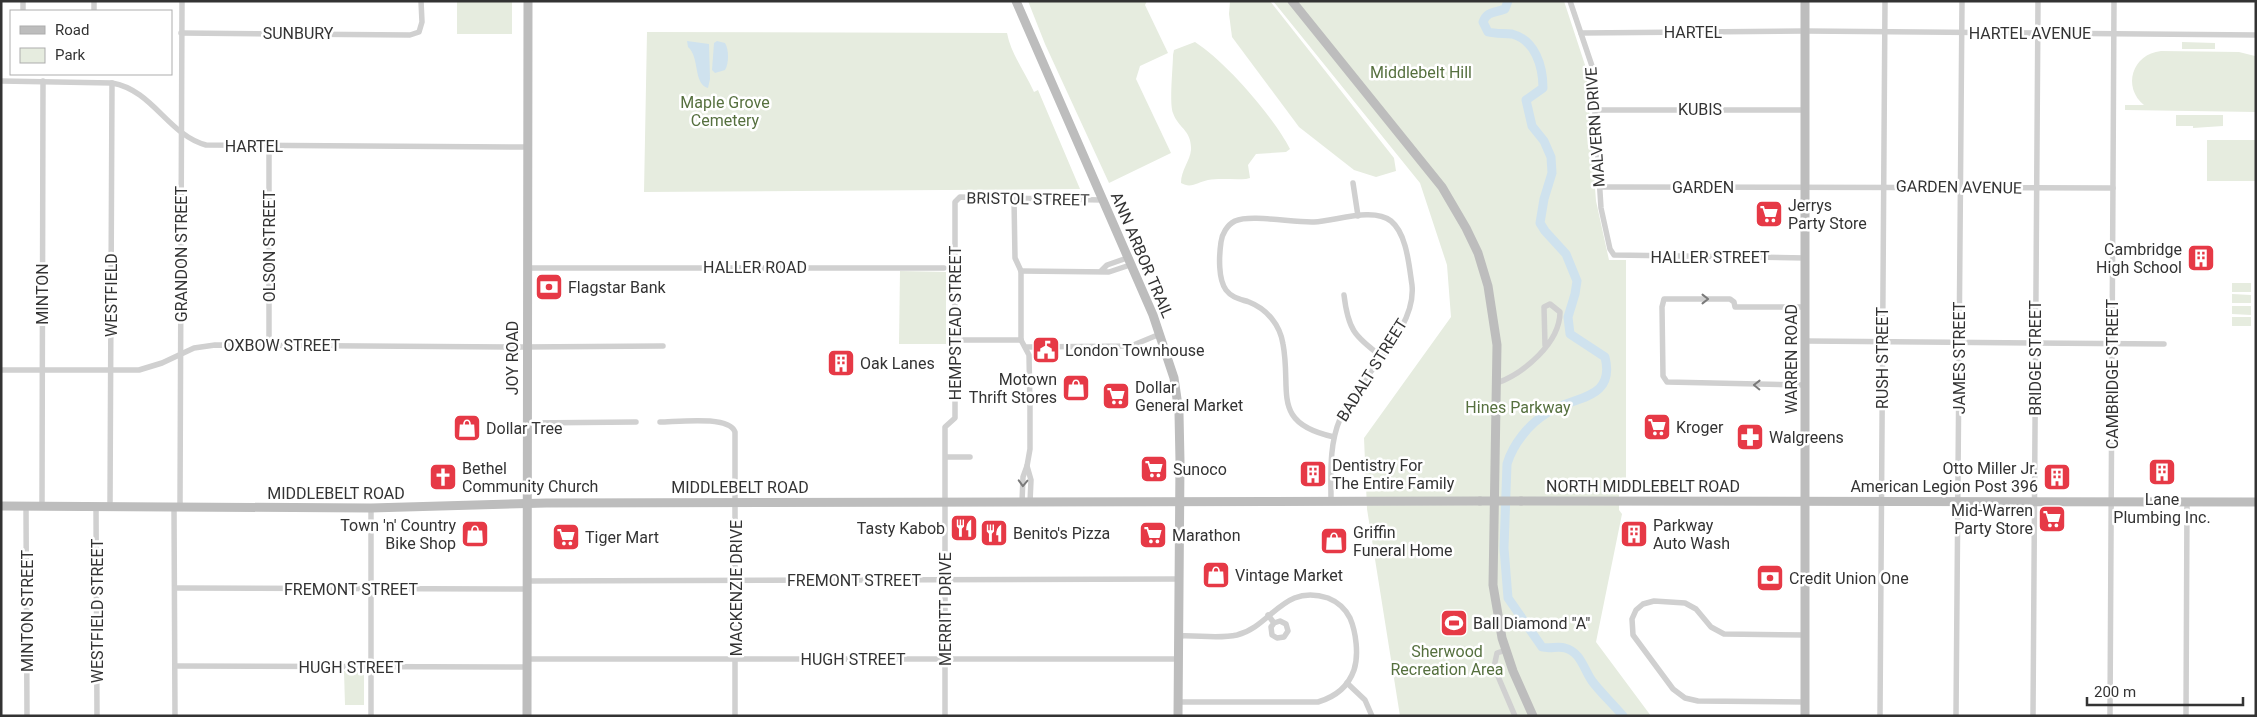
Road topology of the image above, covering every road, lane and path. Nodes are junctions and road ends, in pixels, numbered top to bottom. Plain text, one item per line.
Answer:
1 (23, 1) edge
2 (182, 1) edge
3 (421, 1) edge
4 (528, 1) edge
5 (1016, 1) edge
6 (1292, 1) edge
7 (1570, 1) edge
8 (1805, 1) edge
9 (1885, 1) edge
10 (1962, 1) edge
11 (2038, 1) edge
12 (2114, 1) edge
13 (23, 9) dead end
14 (1805, 31) junction
15 (181, 33) junction
16 (1581, 33) junction
17 (1884, 33) junction
18 (1961, 33) junction
19 (2038, 34) junction
20 (2114, 34) junction
21 (2256, 35) edge
22 (1, 81) edge
23 (43, 81) junction
24 (112, 82) junction
25 (1595, 110) junction
26 (1806, 110) junction
27 (180, 130) junction
28 (269, 146) junction
29 (527, 147) junction
30 (1352, 183) dead end
31 (1806, 186) junction
32 (1600, 187) junction
33 (1883, 187) junction
34 (1960, 188) junction
35 (2036, 188) junction
36 (2113, 188) junction
37 (1014, 199) junction
38 (956, 200) joint
39 (1102, 200) junction
40 (1358, 216) junction
41 (1614, 255) joint
42 (1806, 258) junction
43 (1129, 261) junction
44 (527, 268) junction
45 (944, 268) dead end
46 (1021, 271) junction
47 (1344, 294) dead end
48 (1806, 307) junction
49 (1160, 334) junction
50 (955, 340) junction
51 (1022, 340) junction
52 (1806, 341) junction
53 (1882, 341) junction
54 (1959, 341) junction
55 (2036, 342) junction
56 (2112, 342) junction
57 (2164, 344) dead end
58 (1545, 345) junction
59 (269, 346) junction
60 (663, 346) dead end
61 (527, 347) junction
62 (1027, 347) junction
63 (181, 354) junction
64 (1381, 356) junction
65 (1, 370) edge
66 (42, 371) junction
67 (111, 371) junction
68 (1497, 383) junction
69 (1806, 386) junction
70 (636, 422) dead end
71 (660, 422) dead end
72 (527, 423) junction
73 (1334, 437) junction
74 (946, 457) junction
75 (970, 457) dead end
76 (1881, 500) junction
77 (1181, 501) junction
78 (1331, 501) junction
79 (1480, 501) joint
80 (1806, 501) junction
81 (1958, 501) junction
82 (736, 502) junction
83 (946, 502) junction
84 (1026, 502) junction
85 (2034, 502) junction
86 (2111, 502) junction
87 (2187, 502) junction
88 (2256, 502) edge
89 (527, 504) junction
90 (1, 506) edge
91 (26, 506) junction
92 (42, 506) junction
93 (96, 507) junction
94 (110, 507) junction
95 (177, 507) junction
96 (371, 508) junction
97 (1180, 579) junction
98 (736, 580) junction
99 (945, 580) junction
100 (527, 585) junction
101 (175, 588) junction
102 (371, 589) junction
103 (1268, 615) junction
104 (1274, 623) dead end
105 (1805, 635) junction
106 (1179, 636) junction
107 (1506, 650) junction
108 (945, 659) junction
109 (1179, 659) junction
110 (736, 660) junction
111 (527, 663) junction
112 (175, 666) junction
113 (371, 667) junction
114 (1347, 683) junction
115 (1178, 702) junction
116 (1805, 702) junction
117 (27, 716) edge
118 (97, 716) edge
119 (175, 716) edge
120 (371, 716) edge
121 (527, 716) edge
122 (736, 716) edge
123 (945, 716) edge
124 (1178, 716) edge
125 (1372, 716) edge
126 (1515, 716) edge
127 (1533, 716) edge
128 (1805, 716) edge
129 (1880, 716) edge
130 (1956, 716) edge
131 (2033, 716) edge
132 (2110, 716) edge
133 (2186, 716) edge

1 - 13 street
2 - 15 street, GRANDON STREET
3 - 15 street, SUNBURY
4 - 29 main road, JOY ROAD
5 - 39 main road, ANN ARBOR TRAIL
6 - 68 main road
7 - 16 street, MALVERN DRIVE
8 - 14 main road, WARREN ROAD
9 - 17 street, RUSH STREET
10 - 18 street, JAMES STREET
11 - 19 street, BRIDGE STREET
12 - 20 street, CAMBRIDGE STREET
14 - 16 street, HARTEL
14 - 17 street, HARTEL AVENUE
14 - 26 main road, WARREN ROAD
15 - 27 street, GRANDON STREET
16 - 25 street, MALVERN DRIVE
17 - 18 street, HARTEL AVENUE
17 - 33 street, RUSH STREET
18 - 19 street, HARTEL AVENUE
18 - 34 street, JAMES STREET
19 - 20 street, HARTEL AVENUE
19 - 35 street, BRIDGE STREET
20 - 21 street, HARTEL AVENUE
20 - 36 street, CAMBRIDGE STREET
22 - 23 street, HARTEL
23 - 24 street, HARTEL
23 - 66 street, MINTON
24 - 27 street, HARTEL
24 - 67 street, WESTFIELD
25 - 26 street, KUBIS
25 - 32 street, MALVERN DRIVE
26 - 31 main road, WARREN ROAD
27 - 28 street, HARTEL
27 - 63 street, GRANDON STREET
28 - 29 street, HARTEL
28 - 59 street, OLSON STREET
29 - 44 main road, JOY ROAD
30 - 40 street
31 - 32 street, GARDEN
31 - 33 street, GARDEN AVENUE
31 - 42 main road, WARREN ROAD
32 - 41 street, MALVERN DRIVE
33 - 34 street, GARDEN AVENUE
33 - 53 street, RUSH STREET
34 - 35 street, GARDEN AVENUE
34 - 54 street, JAMES STREET
35 - 36 street, GARDEN AVENUE
35 - 55 street, BRIDGE STREET
36 - 56 street, CAMBRIDGE STREET
37 - 38 street, BRISTOL STREET
37 - 39 street, BRISTOL STREET
37 - 46 street
38 - 50 street, HEMPSTEAD STREET
39 - 43 main road, ANN ARBOR TRAIL
40 - 64 street, BADALT STREET
40 - 73 street, BADALT STREET
41 - 42 street, HALLER STREET
42 - 48 main road, WARREN ROAD
43 - 46 street
43 - 49 main road, ANN ARBOR TRAIL
44 - 45 street, HALLER ROAD
44 - 61 main road, JOY ROAD
46 - 51 street
47 - 64 street
48 - 52 main road, WARREN ROAD
69 -> 48 street
49 - 62 street
49 - 77 main road, ANN ARBOR TRAIL
50 - 51 street
50 - 74 street, HEMPSTEAD STREET
51 - 62 street
52 - 53 street
52 - 69 main road, WARREN ROAD
53 - 54 street
53 - 76 street, RUSH STREET
54 - 55 street
54 - 81 street, JAMES STREET
55 - 56 street
55 - 85 street, BRIDGE STREET
56 - 57 street
56 - 86 street, CAMBRIDGE STREET
58 - 58 street
58 - 68 street
59 - 61 street, OXBOW STREET
59 - 63 street, OXBOW STREET
60 - 61 street, OXBOW STREET
61 - 72 main road, JOY ROAD
62 - 84 street
63 - 67 street, OXBOW STREET
63 - 95 street, GRANDON STREET
64 - 73 street, BADALT STREET
65 - 66 street, OXBOW STREET
66 - 67 street, OXBOW STREET
66 - 92 street, MINTON
67 - 94 street, WESTFIELD
68 - 107 main road
69 - 80 main road, WARREN ROAD
70 - 72 street
71 - 82 street, MACKENZIE DRIVE
72 - 89 main road, JOY ROAD
73 - 78 street, BADALT STREET
74 - 75 street
74 - 83 street, HEMPSTEAD STREET
76 - 80 main road
76 - 81 main road
76 - 129 street, RUSH STREET
77 - 78 main road, MIDDLEBELT ROAD
77 - 84 main road, MIDDLEBELT ROAD
77 - 97 main road, ANN ARBOR TRAIL
78 - 79 main road, MIDDLEBELT ROAD
79 - 80 main road, NORTH MIDDLEBELT ROAD, bridge
80 - 105 main road, WARREN ROAD
81 - 85 main road
81 - 130 street, JAMES STREET
82 - 83 main road, MIDDLEBELT ROAD
82 - 89 main road, MIDDLEBELT ROAD
82 - 98 street, MACKENZIE DRIVE
83 - 84 main road, MIDDLEBELT ROAD
83 - 99 street, MERRITT DRIVE
85 - 86 main road
85 - 131 street, BRIDGE STREET
86 - 87 main road
86 - 132 street, CAMBRIDGE STREET
87 - 88 main road
87 - 133 street
89 - 96 main road, MIDDLEBELT ROAD
89 - 100 main road, JOY ROAD
90 - 91 main road, MIDDLEBELT ROAD
91 - 92 main road, MIDDLEBELT ROAD
91 - 117 street, MINTON STREET
92 - 93 main road, MIDDLEBELT ROAD
93 - 94 main road, MIDDLEBELT ROAD
93 - 118 street, WESTFIELD STREET
94 - 95 main road, MIDDLEBELT ROAD
95 - 96 main road, MIDDLEBELT ROAD
95 - 101 street, GRANDON STREET
96 - 102 street
97 - 99 street, FREMONT STREET
97 - 106 main road, ANN ARBOR TRAIL
98 - 99 street, FREMONT STREET
98 - 100 street, FREMONT STREET
98 - 110 street, MACKENZIE DRIVE
99 - 108 street, MERRITT DRIVE
100 - 102 street, FREMONT STREET
100 - 111 main road, JOY ROAD
101 - 102 street, FREMONT STREET
101 - 112 street, GRANDON STREET
102 - 113 street
103 - 104 street
103 - 106 street
103 - 114 street
105 - 116 main road, WARREN ROAD
105 - 116 street
106 - 109 main road, ANN ARBOR TRAIL
107 - 126 street
107 - 127 main road
108 - 109 street, HUGH STREET
108 - 110 street, HUGH STREET
108 - 123 street, MERRITT DRIVE
109 - 115 main road, ANN ARBOR TRAIL
110 - 111 street, HUGH STREET
110 - 122 street, MACKENZIE DRIVE
111 - 113 street, HUGH STREET
111 - 121 main road, JOY ROAD
112 - 113 street, HUGH STREET
112 - 119 street, GRANDON STREET
113 - 120 street
114 - 115 street
114 - 125 street
115 - 124 main road, ANN ARBOR TRAIL
116 - 128 main road, WARREN ROAD

